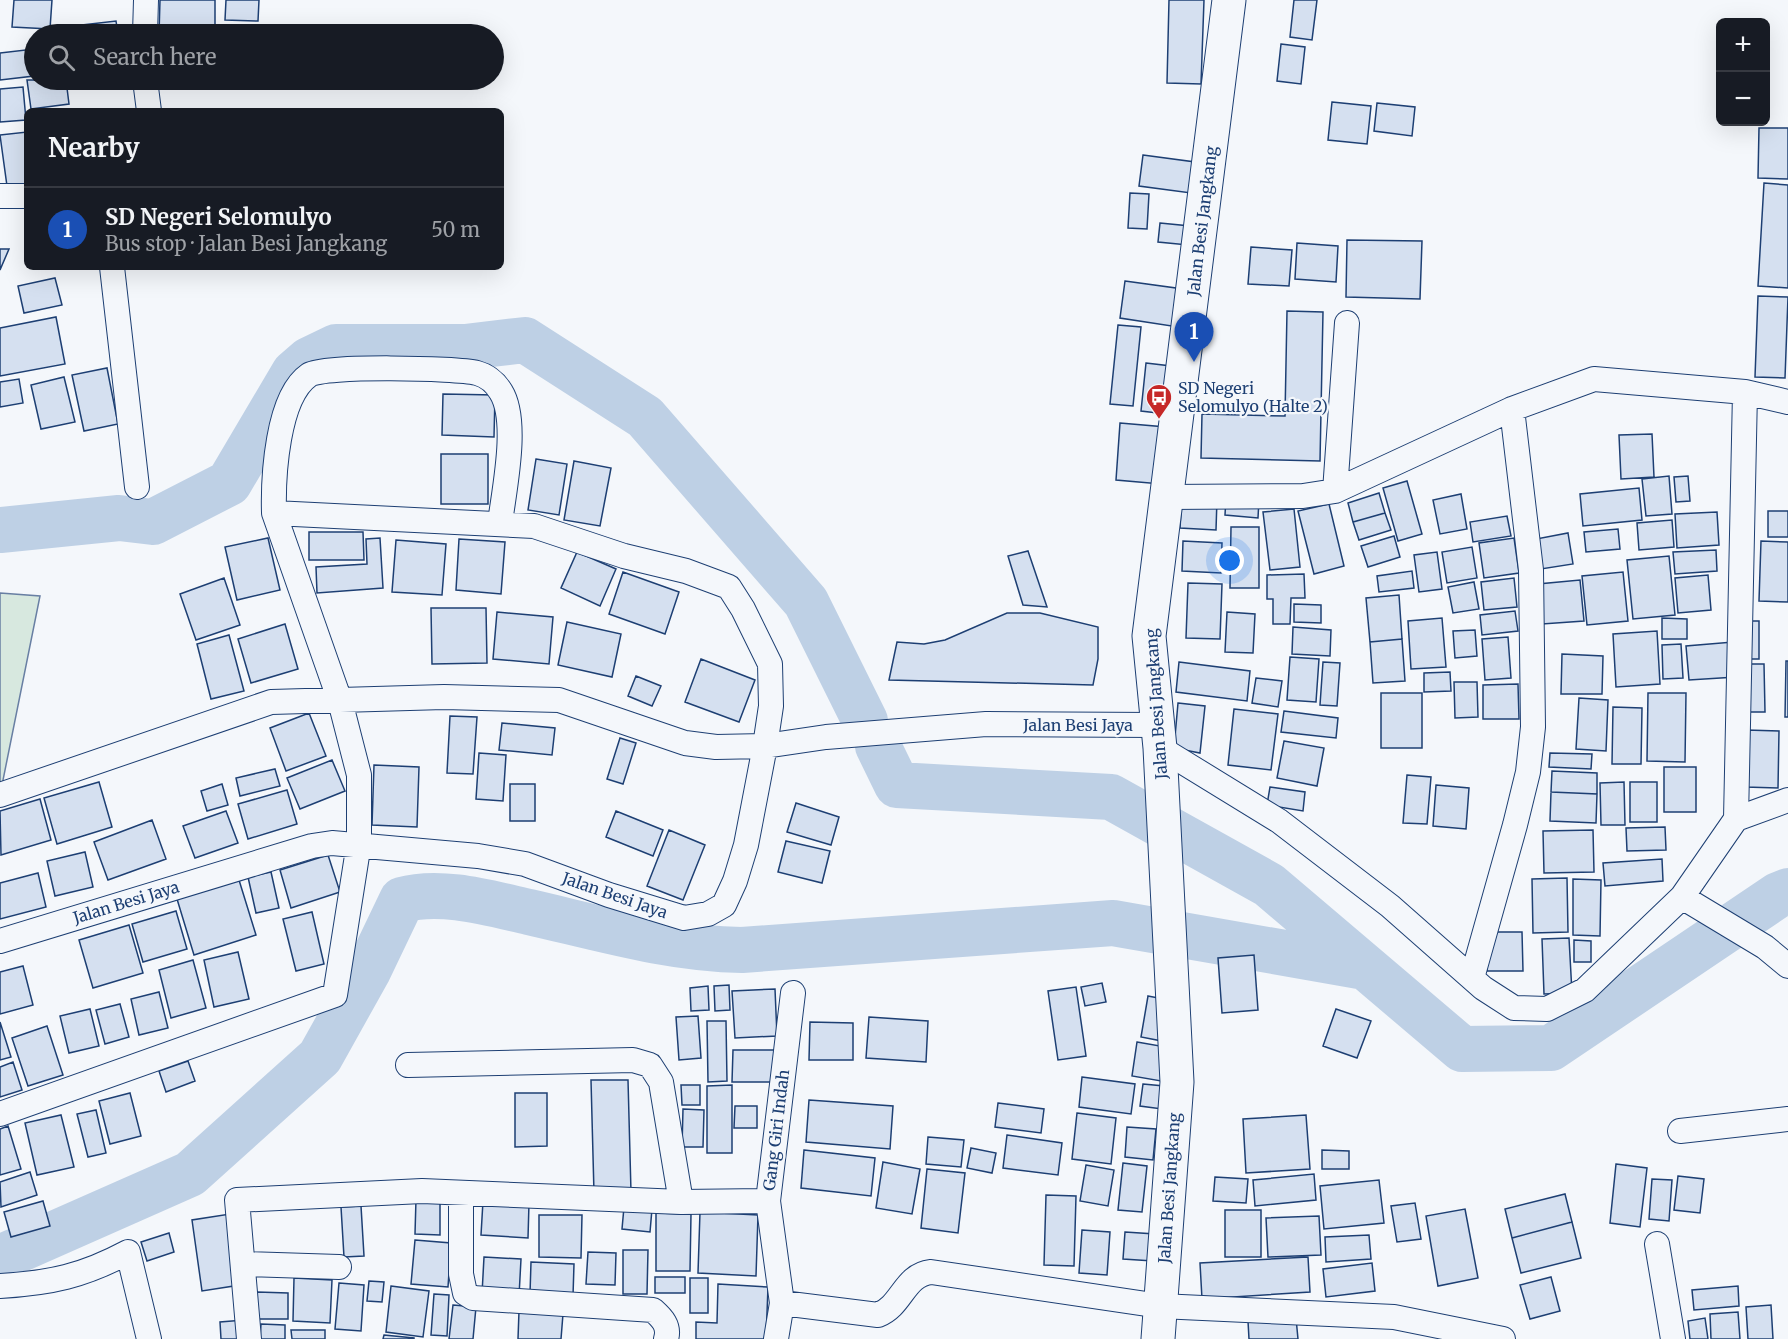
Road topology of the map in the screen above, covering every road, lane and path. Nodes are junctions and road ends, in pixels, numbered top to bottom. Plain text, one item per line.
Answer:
1 (146, 0) edge
2 (1228, 0) edge
3 (145, 24) edge
4 (146, 90) edge
5 (149, 108) edge
6 (0, 196) edge
7 (24, 196) edge
8 (112, 270) edge
9 (1347, 323) dead end
10 (1745, 392) junction
11 (1788, 402) edge
12 (1512, 409) junction
13 (137, 488) dead end
14 (1335, 491) junction
15 (1168, 497) junction
16 (274, 513) junction
17 (500, 523) junction
18 (340, 701) junction
19 (1158, 737) junction
20 (765, 746) junction
21 (0, 795) edge
22 (1788, 800) edge
23 (1736, 819) junction
24 (359, 843) junction
25 (1682, 897) junction
26 (0, 941) edge
27 (1788, 966) edge
28 (1472, 978) junction
29 (793, 993) dead end
30 (408, 1065) dead end
31 (0, 1114) edge
32 (1788, 1119) edge
33 (1680, 1131) dead end
34 (461, 1192) junction
35 (768, 1201) junction
36 (681, 1202) junction
37 (1658, 1244) dead end
38 (243, 1264) junction
39 (339, 1267) dead end
40 (0, 1286) edge
41 (782, 1304) junction
42 (1160, 1306) junction
43 (149, 1339) edge
44 (249, 1339) edge
45 (666, 1339) edge
46 (776, 1339) edge
47 (1158, 1339) edge
48 (1503, 1339) edge
49 (1673, 1339) edge

1 - 3 street
2 - 15 main road, Jalan Besi Jangkang
4 - 5 street
6 - 7 street
8 - 13 street
9 - 14 street
10 - 11 street
10 - 12 street
10 - 23 street
12 - 14 street
12 - 28 street
14 - 15 street
15 - 19 main road, Jalan Besi Jangkang
16 - 17 street
16 - 17 street
16 - 18 street
17 - 20 street
18 - 20 street
18 - 21 street
18 - 24 street
19 - 20 street, Jalan Besi Jaya
19 - 28 street
19 - 42 main road, Jalan Besi Jangkang
20 - 24 street, Jalan Besi Jaya
22 - 23 street
23 - 25 street
24 - 26 street, Jalan Besi Jaya
24 - 31 street
25 - 27 street
25 - 28 street
29 - 35 street, Gang Giri Indah
30 - 36 street
32 - 33 street
34 - 36 street
34 - 38 street
34 - 45 street
35 - 36 street
35 - 41 street, Gang Giri Indah
37 - 49 street
38 - 39 street
38 - 44 street
40 - 43 street
41 - 42 street
41 - 46 street, Gang Giri Indah
42 - 47 main road, Jalan Besi Jangkang
42 - 48 street

